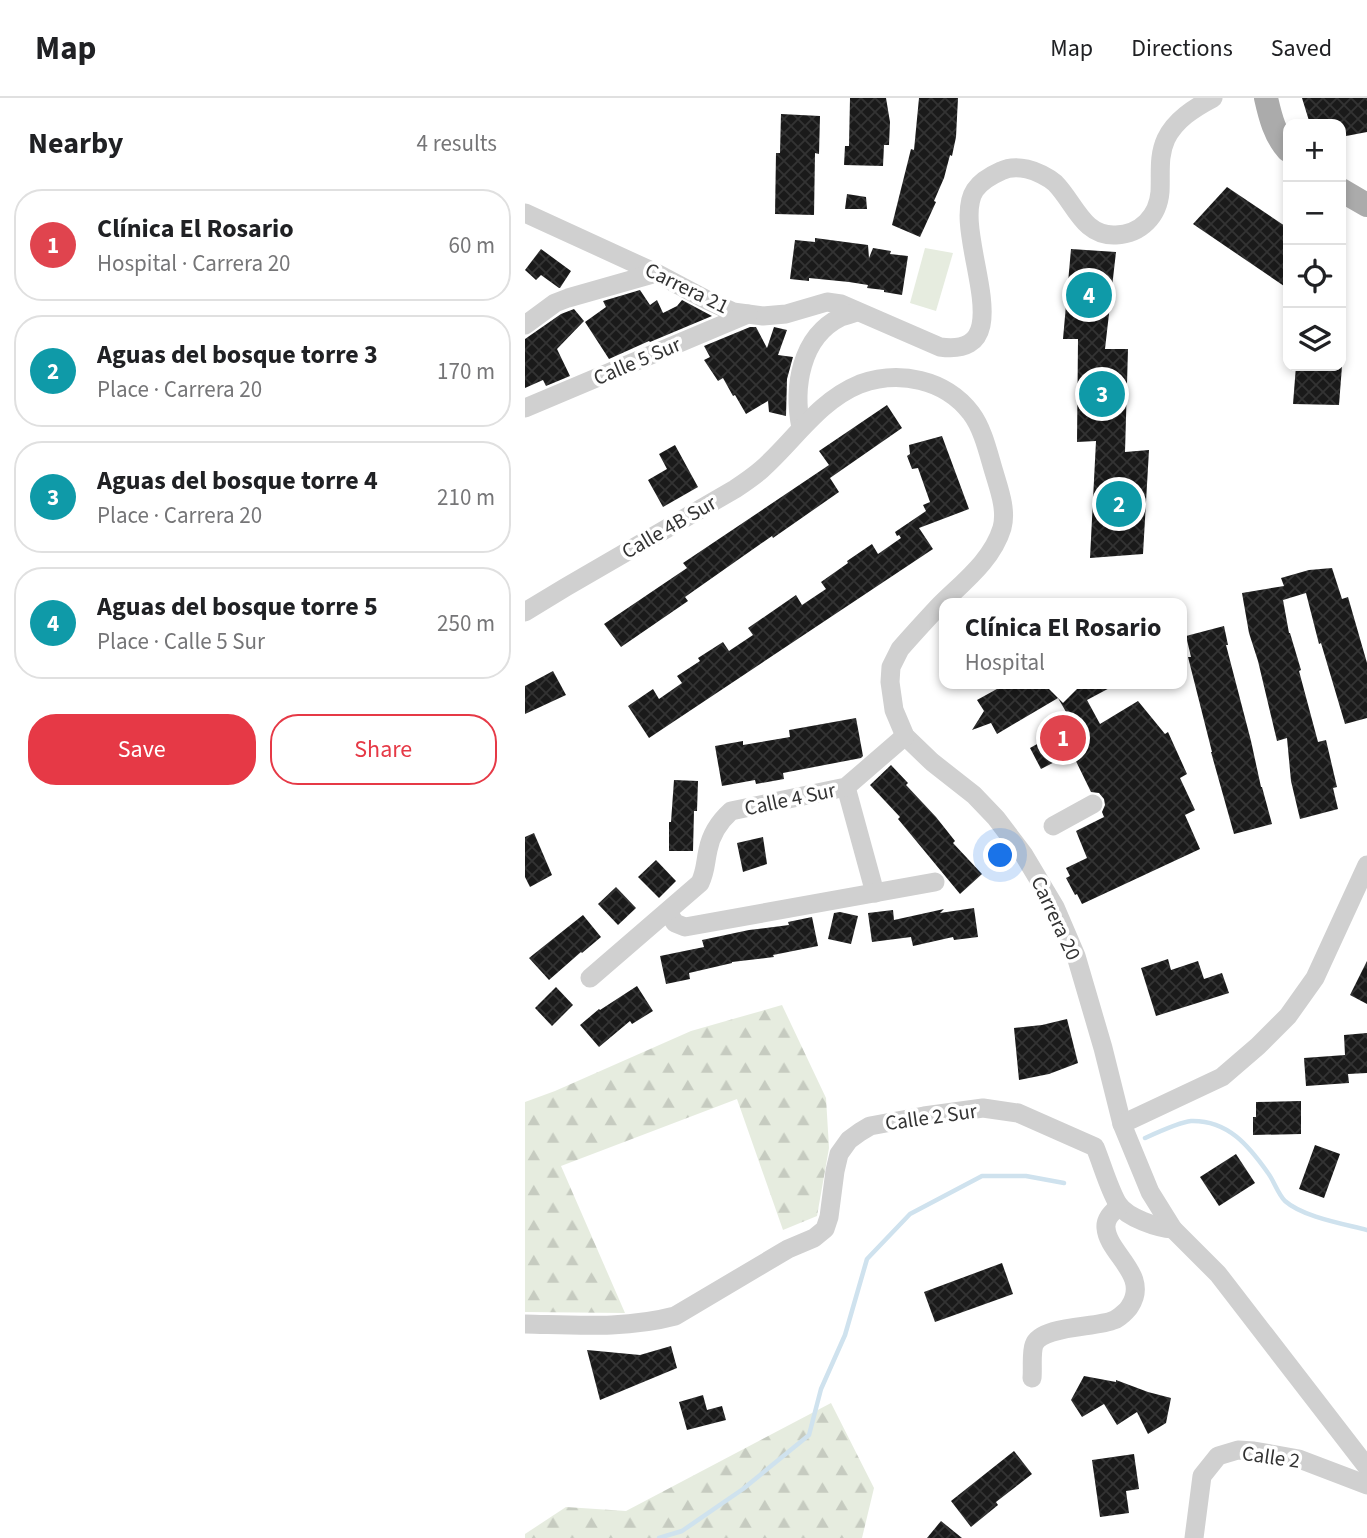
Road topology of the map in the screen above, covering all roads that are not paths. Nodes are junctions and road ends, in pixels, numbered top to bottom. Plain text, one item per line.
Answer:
1 (1213, 98) edge
2 (1266, 98) edge
3 (1283, 144) edge
4 (1346, 193) edge
5 (1367, 205) edge
6 (525, 213) edge
7 (656, 273) junction
8 (857, 312) junction
9 (748, 314) junction
10 (525, 325) edge
11 (799, 383) junction
12 (831, 399) junction
13 (525, 408) edge
14 (801, 428) junction
15 (948, 598) edge
16 (939, 608) edge
17 (525, 612) edge
18 (905, 736) junction
19 (846, 787) junction
20 (1093, 804) dead end
21 (1052, 826) dead end
22 (1367, 865) edge
23 (935, 882) dead end
24 (876, 893) junction
25 (668, 912) junction
26 (590, 978) dead end
27 (1122, 1124) junction
28 (1119, 1206) junction
29 (1173, 1229) junction
30 (525, 1324) edge
31 (1033, 1378) dead end
32 (1367, 1467) edge
33 (1367, 1485) edge
34 (1194, 1538) edge

1 - 8 street
2 - 3 main road
4 - 5 main road
6 - 7 street, Carrera 21
7 - 9 street, Carrera 21
7 - 10 street
8 - 9 street, Carrera 21
8 - 11 street
9 - 13 street, Calle 5 Sur
11 - 12 street
11 - 14 street
12 - 14 street, Calle 4B Sur
12 - 15 street, Carrera 20
14 - 17 street, Calle 4B Sur
16 - 18 street, Carrera 20
18 - 19 street, Calle 4 Sur
18 - 27 street, Carrera 20
19 - 24 street, Calle 4 Sur
19 - 25 street, Calle 4 Sur
20 - 21 street
22 - 27 street
23 - 24 street
24 - 25 street
25 - 26 street, Calle 4 Sur
27 - 29 street, Carrera 20
28 - 29 street
28 - 30 street, Calle 2 Sur
28 - 31 street
29 - 32 street, Carrera 20
33 - 34 street, Calle 2

